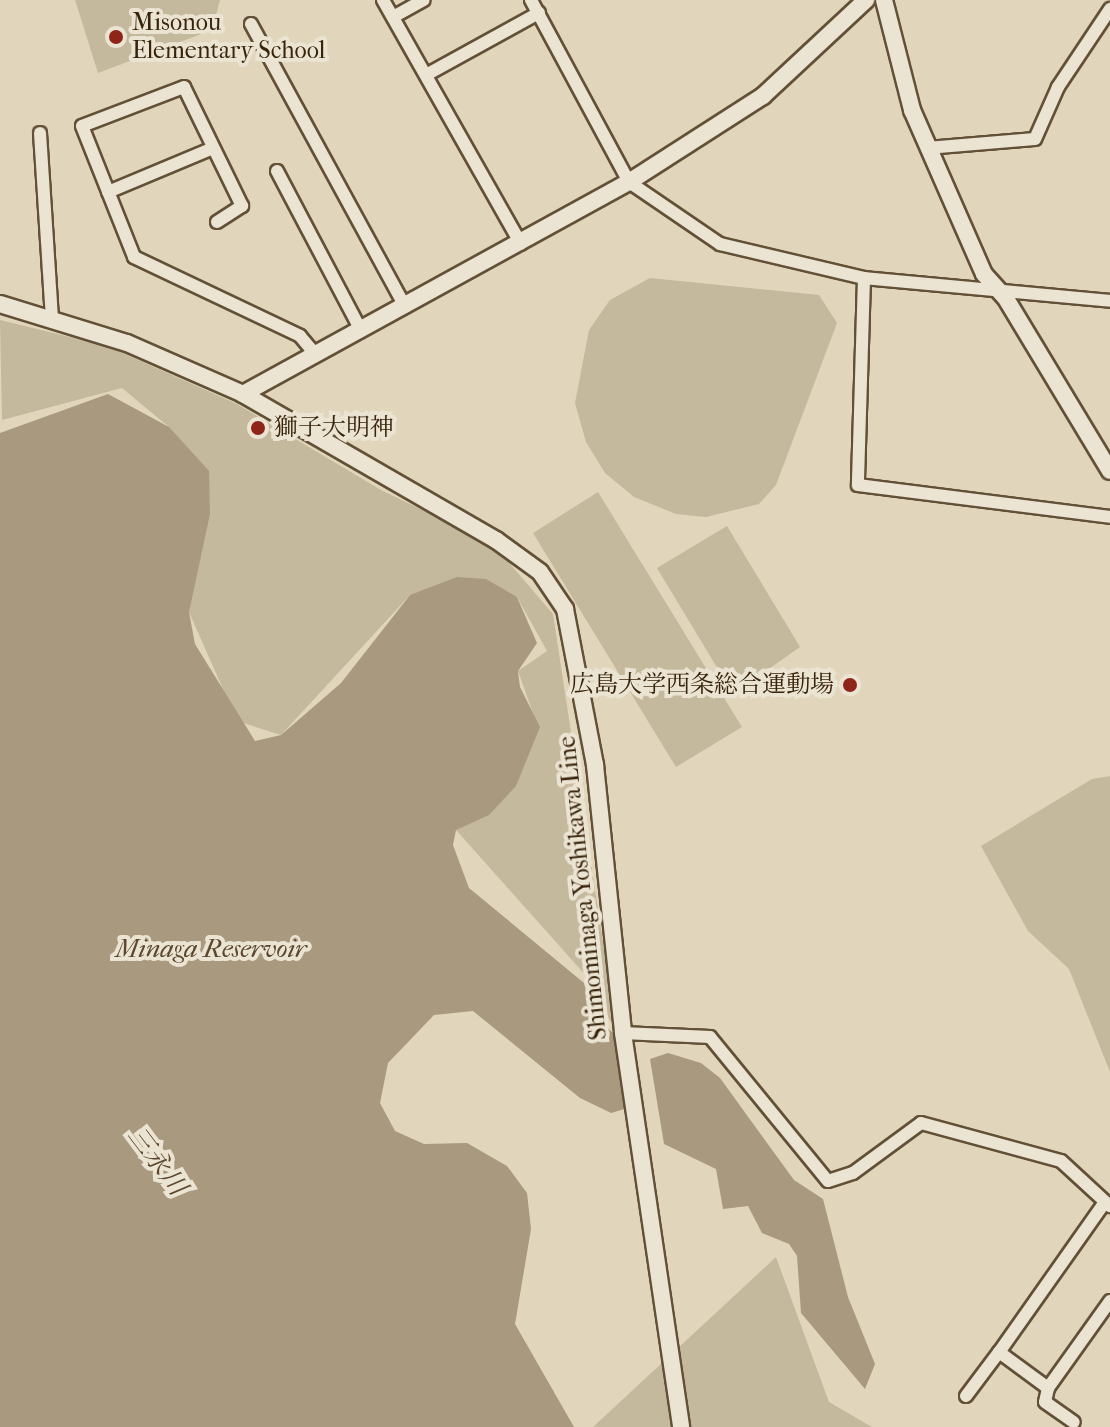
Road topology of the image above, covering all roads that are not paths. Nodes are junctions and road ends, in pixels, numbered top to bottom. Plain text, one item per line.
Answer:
1 (383, 0) edge
2 (424, 0) edge
3 (531, 0) edge
4 (866, 0) edge
5 (884, 0) edge
6 (1110, 9) edge
7 (539, 13) junction
8 (393, 17) junction
9 (251, 24) dead end
10 (426, 75) junction
11 (40, 133) dead end
12 (213, 148) junction
13 (927, 148) junction
14 (277, 171) dead end
15 (629, 182) junction
16 (108, 192) junction
17 (217, 222) dead end
18 (521, 244) junction
19 (864, 278) junction
20 (1005, 297) junction
21 (1110, 301) edge
22 (0, 304) edge
23 (405, 307) junction
24 (52, 320) junction
25 (361, 330) junction
26 (316, 355) junction
27 (243, 394) junction
28 (1110, 471) edge
29 (1110, 517) edge
30 (623, 1033) junction
31 (1108, 1204) edge
32 (1109, 1306) edge
33 (999, 1352) junction
34 (1048, 1388) junction
35 (966, 1396) dead end
36 (1074, 1422) dead end
37 (681, 1427) edge

1 - 8 street
2 - 8 street
3 - 7 street
4 - 15 main road
5 - 13 main road
6 - 13 street
7 - 10 street
7 - 15 street
8 - 10 street
9 - 23 street
10 - 18 street
11 - 24 street
12 - 16 street
12 - 16 street
12 - 17 street
13 - 20 main road
14 - 25 street
15 - 18 main road
15 - 19 street
16 - 26 street
18 - 23 main road
19 - 20 street
19 - 29 street
20 - 21 street
20 - 28 main road
22 - 24 main road, Shimominaga Yoshikawa Line
23 - 25 main road
24 - 27 main road, Shimominaga Yoshikawa Line
25 - 26 main road
26 - 27 main road
27 - 30 main road, Shimominaga Yoshikawa Line
30 - 31 street
30 - 37 main road, Shimominaga Yoshikawa Line
31 - 33 street
32 - 34 street
33 - 34 street
33 - 35 street
34 - 36 street

